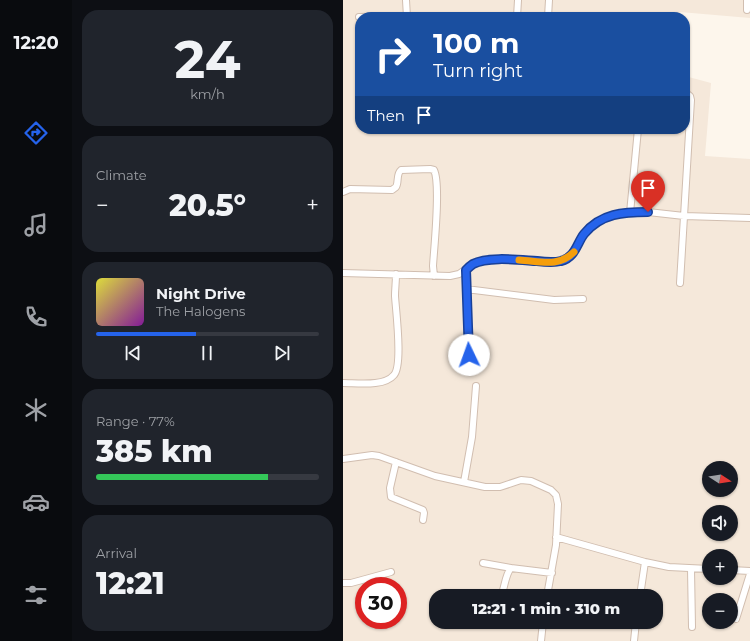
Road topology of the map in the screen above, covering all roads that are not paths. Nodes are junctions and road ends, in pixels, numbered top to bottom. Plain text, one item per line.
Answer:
1 (406, 0) edge
2 (518, 0) edge
3 (549, 0) edge
4 (747, 0) edge
5 (747, 10) dead end
6 (407, 12) edge
7 (517, 12) edge
8 (548, 12) edge
9 (690, 96) edge
10 (690, 117) edge
11 (638, 134) edge
12 (689, 134) edge
13 (343, 192) edge
14 (630, 213) junction
15 (684, 216) junction
16 (750, 218) edge
17 (466, 270) junction
18 (343, 273) edge
19 (396, 274) junction
20 (433, 276) junction
21 (680, 283) dead end
22 (466, 289) junction
23 (583, 299) dead end
24 (469, 355) dead end
25 (343, 383) edge
26 (476, 386) dead end
27 (343, 459) edge
28 (396, 462) junction
29 (464, 482) junction
30 (423, 520) dead end
31 (556, 537) junction
32 (645, 562) junction
33 (483, 563) dead end
34 (511, 568) junction
35 (691, 569) junction
36 (702, 569) edge
37 (738, 570) edge
38 (750, 571) edge
39 (391, 572) dead end
40 (552, 573) junction
41 (750, 574) edge
42 (343, 583) edge
43 (504, 589) edge
44 (549, 589) edge
45 (641, 589) edge
46 (738, 613) edge
47 (692, 627) dead end
48 (542, 629) edge
49 (636, 629) edge
50 (541, 641) edge
51 (635, 641) edge

1 - 6 street
2 - 7 street
3 - 8 street
4 - 5 street
9 - 10 street
11 - 14 street
12 - 15 street
13 - 20 street
14 - 15 street
14 - 17 street
15 - 16 street
15 - 21 street
17 - 20 street
17 - 22 street
18 - 19 street
19 - 20 street
19 - 25 street
22 - 23 street
22 - 24 street
26 - 29 street
27 - 28 street
28 - 29 street
28 - 30 street
29 - 31 street
31 - 32 street
31 - 40 street
32 - 35 street
32 - 45 street
33 - 34 street
34 - 40 street
34 - 43 street
35 - 36 street
35 - 47 street
37 - 38 street
39 - 42 street
40 - 44 street
41 - 46 street
48 - 50 street
49 - 51 street

